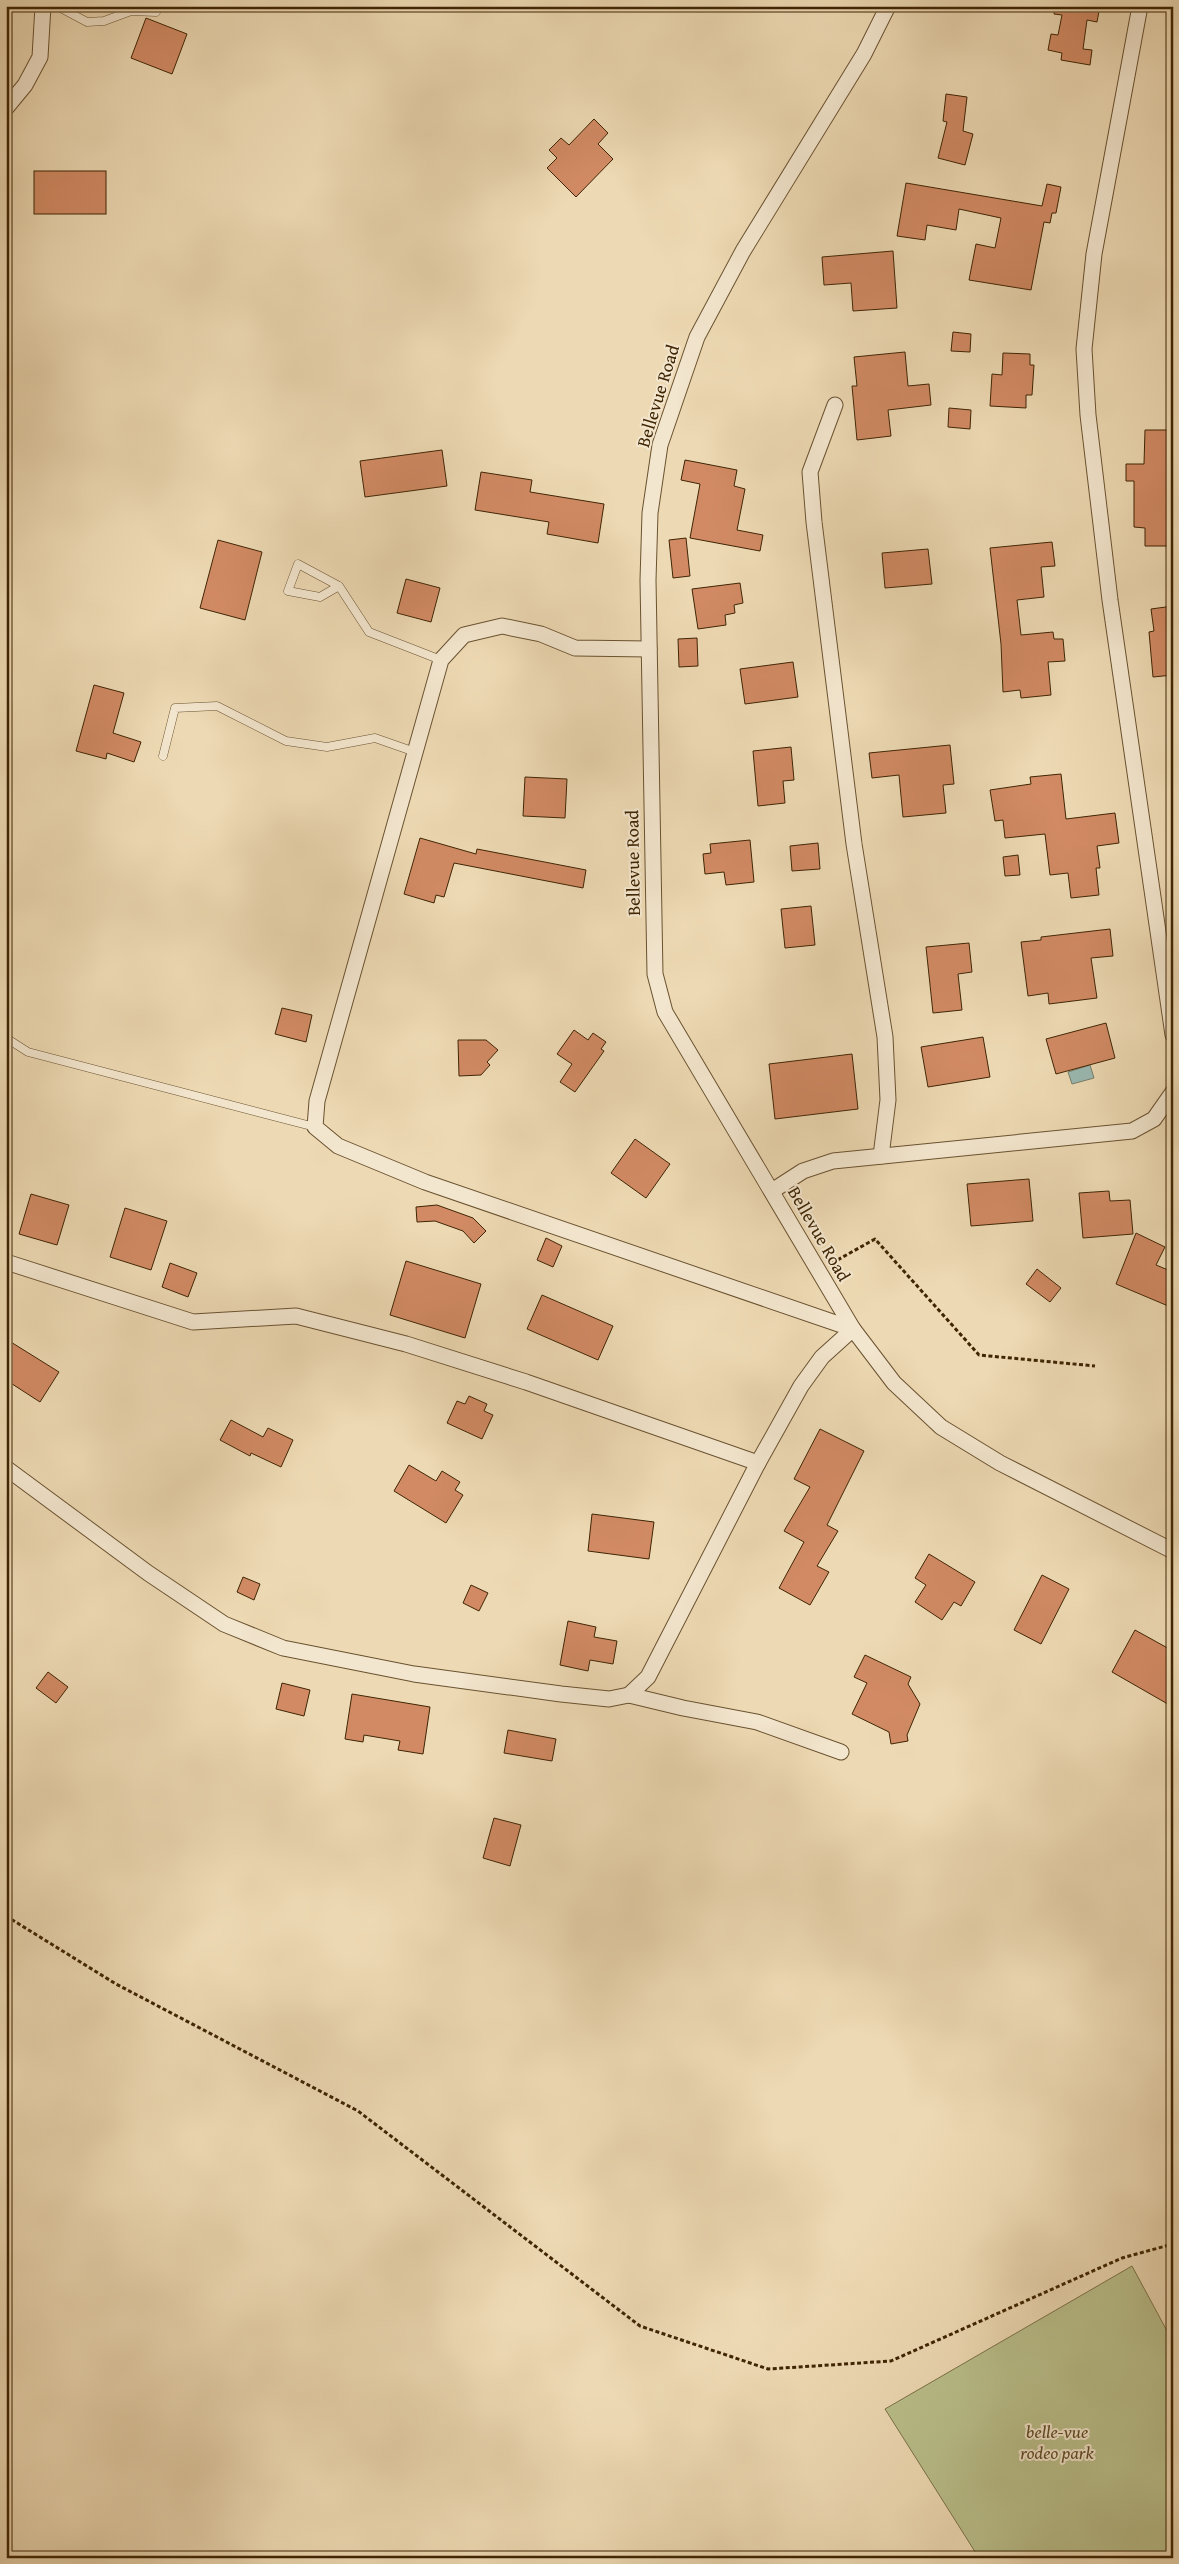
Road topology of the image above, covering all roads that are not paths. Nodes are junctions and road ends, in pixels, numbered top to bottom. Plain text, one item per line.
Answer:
1 (44, 6) edge
2 (57, 6) edge
3 (888, 6) edge
4 (1140, 6) edge
5 (156, 12) dead end
6 (6, 108) edge
7 (835, 405) dead end
8 (339, 586) junction
9 (649, 649) junction
10 (441, 660) junction
11 (415, 752) junction
12 (163, 756) dead end
13 (1170, 990) edge
14 (1173, 1035) edge
15 (6, 1038) edge
16 (1173, 1092) edge
17 (315, 1128) junction
18 (881, 1156) junction
19 (772, 1191) junction
20 (6, 1262) edge
21 (853, 1329) junction
22 (758, 1463) junction
23 (6, 1468) edge
24 (1173, 1551) edge
25 (629, 1695) junction
26 (841, 1752) dead end

1 - 6 street
2 - 5 lane
3 - 9 street, Bellevue Road
4 - 13 street
7 - 18 street
8 - 8 lane
8 - 10 lane
9 - 10 street
9 - 19 street, Bellevue Road
10 - 11 street
11 - 12 lane
11 - 17 street
13 - 14 street
15 - 17 lane
16 - 18 street
17 - 21 street
18 - 19 street
19 - 21 street, Bellevue Road
20 - 22 street
21 - 22 street
21 - 24 street, Bellevue Road
22 - 25 street
23 - 25 street
25 - 26 street

